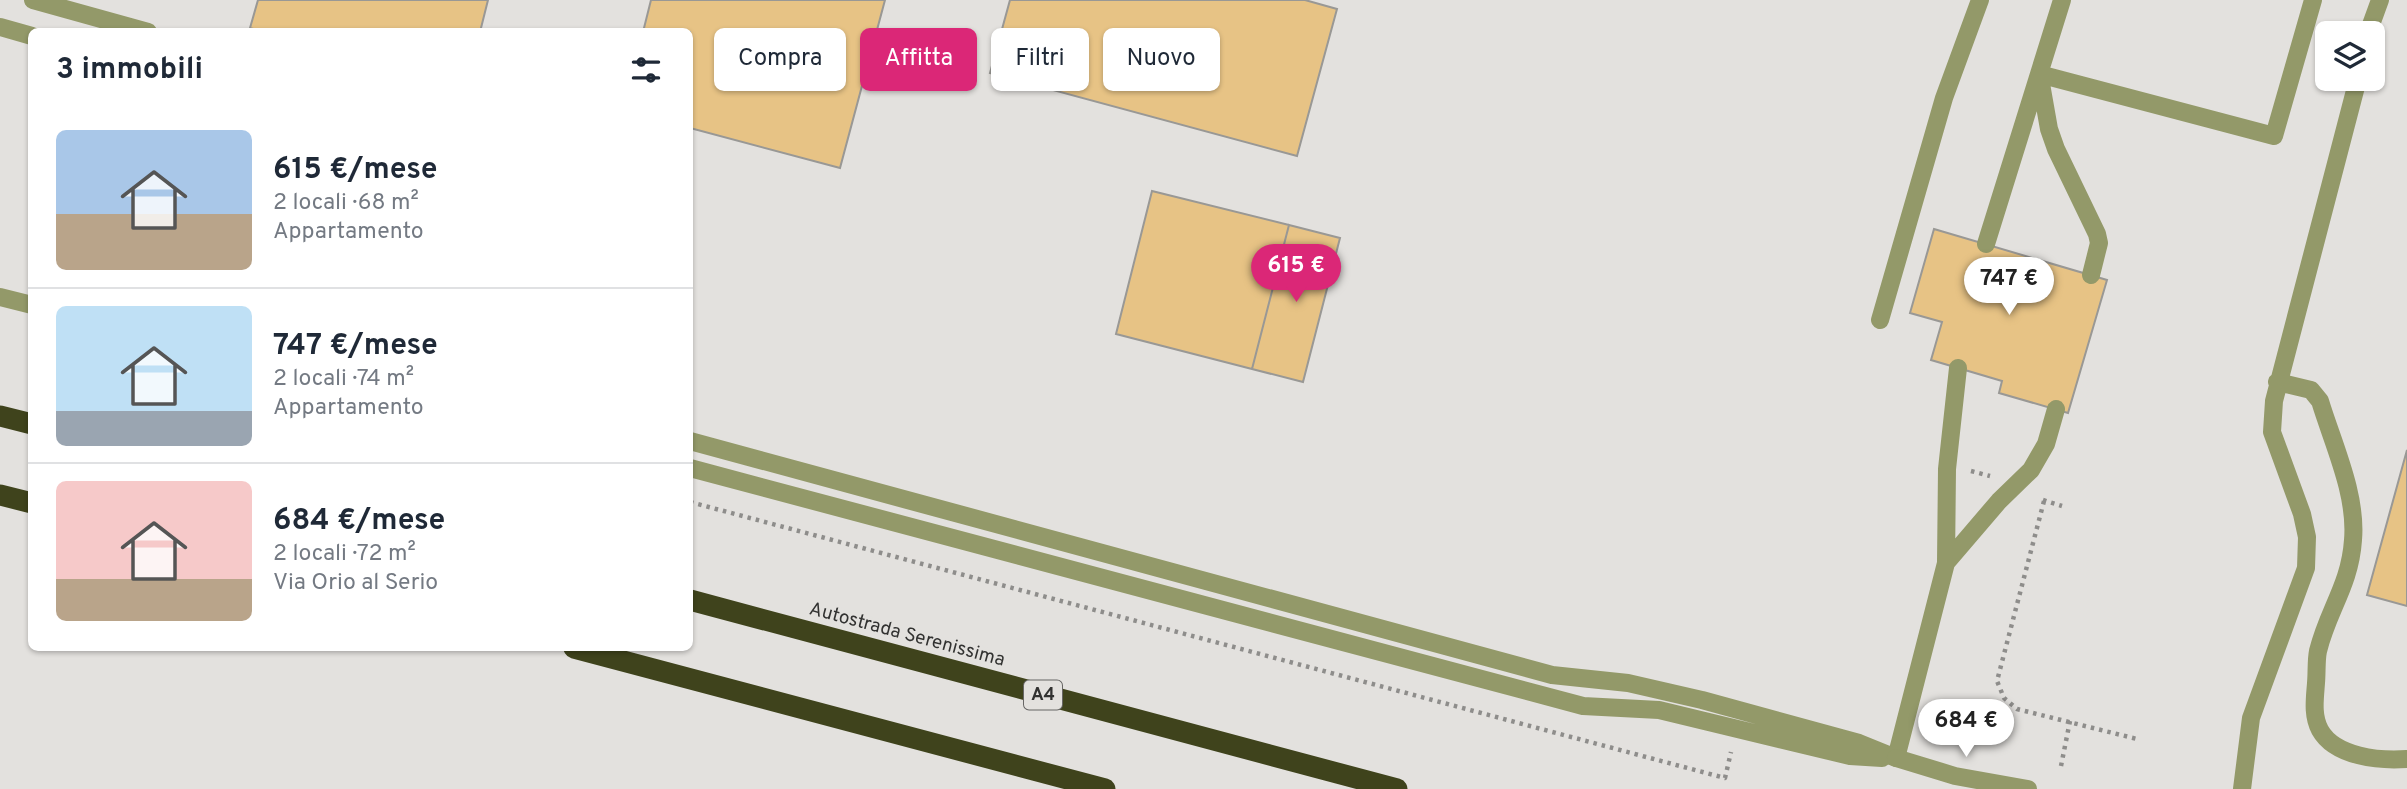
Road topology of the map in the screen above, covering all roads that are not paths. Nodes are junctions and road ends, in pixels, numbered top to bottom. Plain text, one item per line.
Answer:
1 (33, 0) edge
2 (1980, 0) edge
3 (2062, 0) edge
4 (2313, 0) edge
5 (2380, 0) edge
6 (2372, 21) edge
7 (0, 27) edge
8 (134, 28) edge
9 (28, 35) edge
10 (2039, 74) junction
11 (2355, 91) edge
12 (1986, 244) dead end
13 (2091, 275) dead end
14 (0, 298) edge
15 (28, 304) edge
16 (1880, 320) dead end
17 (1958, 368) dead end
18 (2277, 382) junction
19 (2056, 409) dead end
20 (0, 416) edge
21 (28, 424) edge
22 (693, 442) edge
23 (693, 469) edge
24 (0, 495) edge
25 (28, 502) edge
26 (1946, 563) junction
27 (693, 601) edge
28 (585, 651) edge
29 (1896, 758) junction
30 (2407, 759) edge
31 (1105, 789) edge
32 (1397, 789) edge
33 (2028, 789) edge
34 (2242, 789) edge

1 - 8 street
2 - 16 street
3 - 10 street
4 - 10 street
5 - 6 street
7 - 9 street
10 - 12 street
10 - 13 street
11 - 18 street
14 - 15 street
17 - 26 street
18 - 30 street
18 - 34 street
19 - 26 street
20 - 21 highway
22 - 29 street
23 - 29 street
24 - 25 highway
26 - 29 street
27 - 32 highway, Autostrada Serenissima / A4
28 - 31 highway
29 - 33 street

